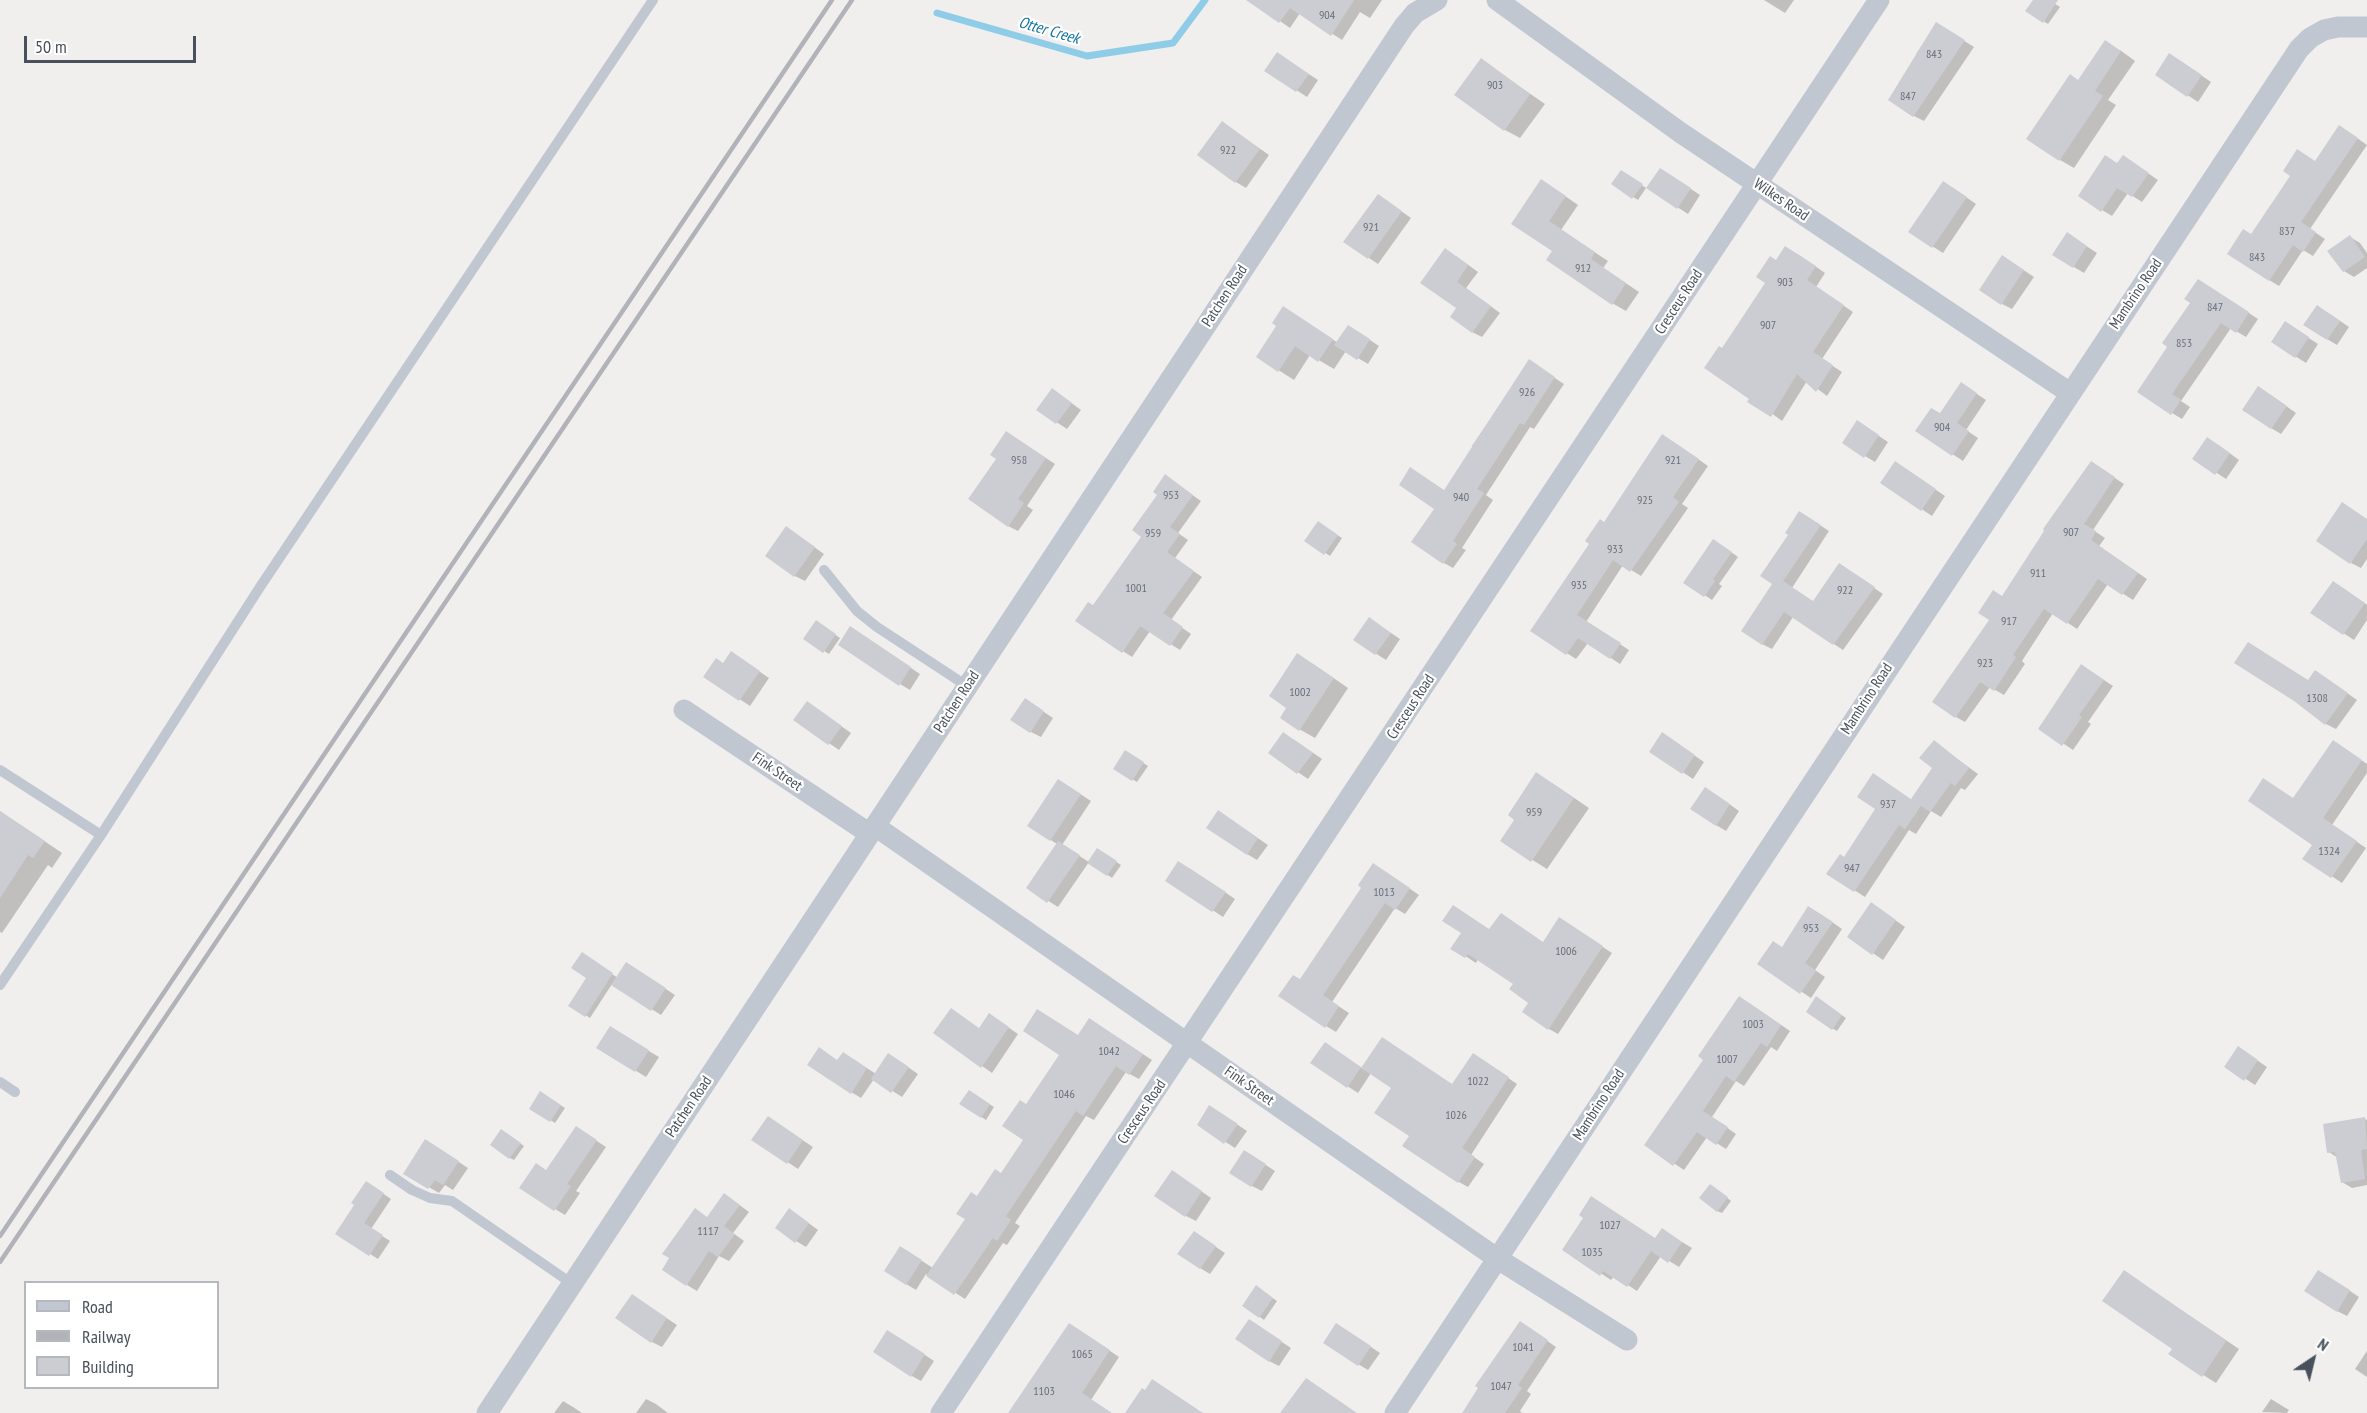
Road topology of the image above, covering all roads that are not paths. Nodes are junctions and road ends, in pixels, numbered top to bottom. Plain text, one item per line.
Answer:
1 (653, 0) edge
2 (1437, 0) edge
3 (1497, 0) edge
4 (1879, 0) edge
5 (2367, 27) edge
6 (1757, 184) junction
7 (2070, 393) junction
8 (824, 570) dead end
9 (967, 686) junction
10 (684, 710) dead end
11 (0, 770) edge
12 (872, 830) junction
13 (101, 835) junction
14 (0, 985) edge
15 (1188, 1044) junction
16 (0, 1082) edge
17 (15, 1092) dead end
18 (390, 1176) dead end
19 (1498, 1259) junction
20 (571, 1283) junction
21 (1627, 1340) dead end
22 (487, 1413) edge
23 (941, 1413) edge
24 (1395, 1413) edge

1 - 13 lane
2 - 9 street, Patchen Road
3 - 6 street, Wilkes Road
4 - 6 street, Cresceus Road
5 - 7 street, Mambrino Road
6 - 7 street, Wilkes Road
6 - 15 street, Cresceus Road
7 - 19 street, Mambrino Road
8 - 9 lane
9 - 12 street, Patchen Road
10 - 12 street, Fink Street
11 - 13 lane
12 - 15 street, Fink Street
12 - 20 street, Patchen Road
13 - 14 lane
15 - 19 street, Fink Street
15 - 23 street, Cresceus Road
16 - 17 lane
18 - 20 lane
19 - 21 street, Fink Street
19 - 24 street, Mambrino Road
20 - 22 street, Patchen Road

